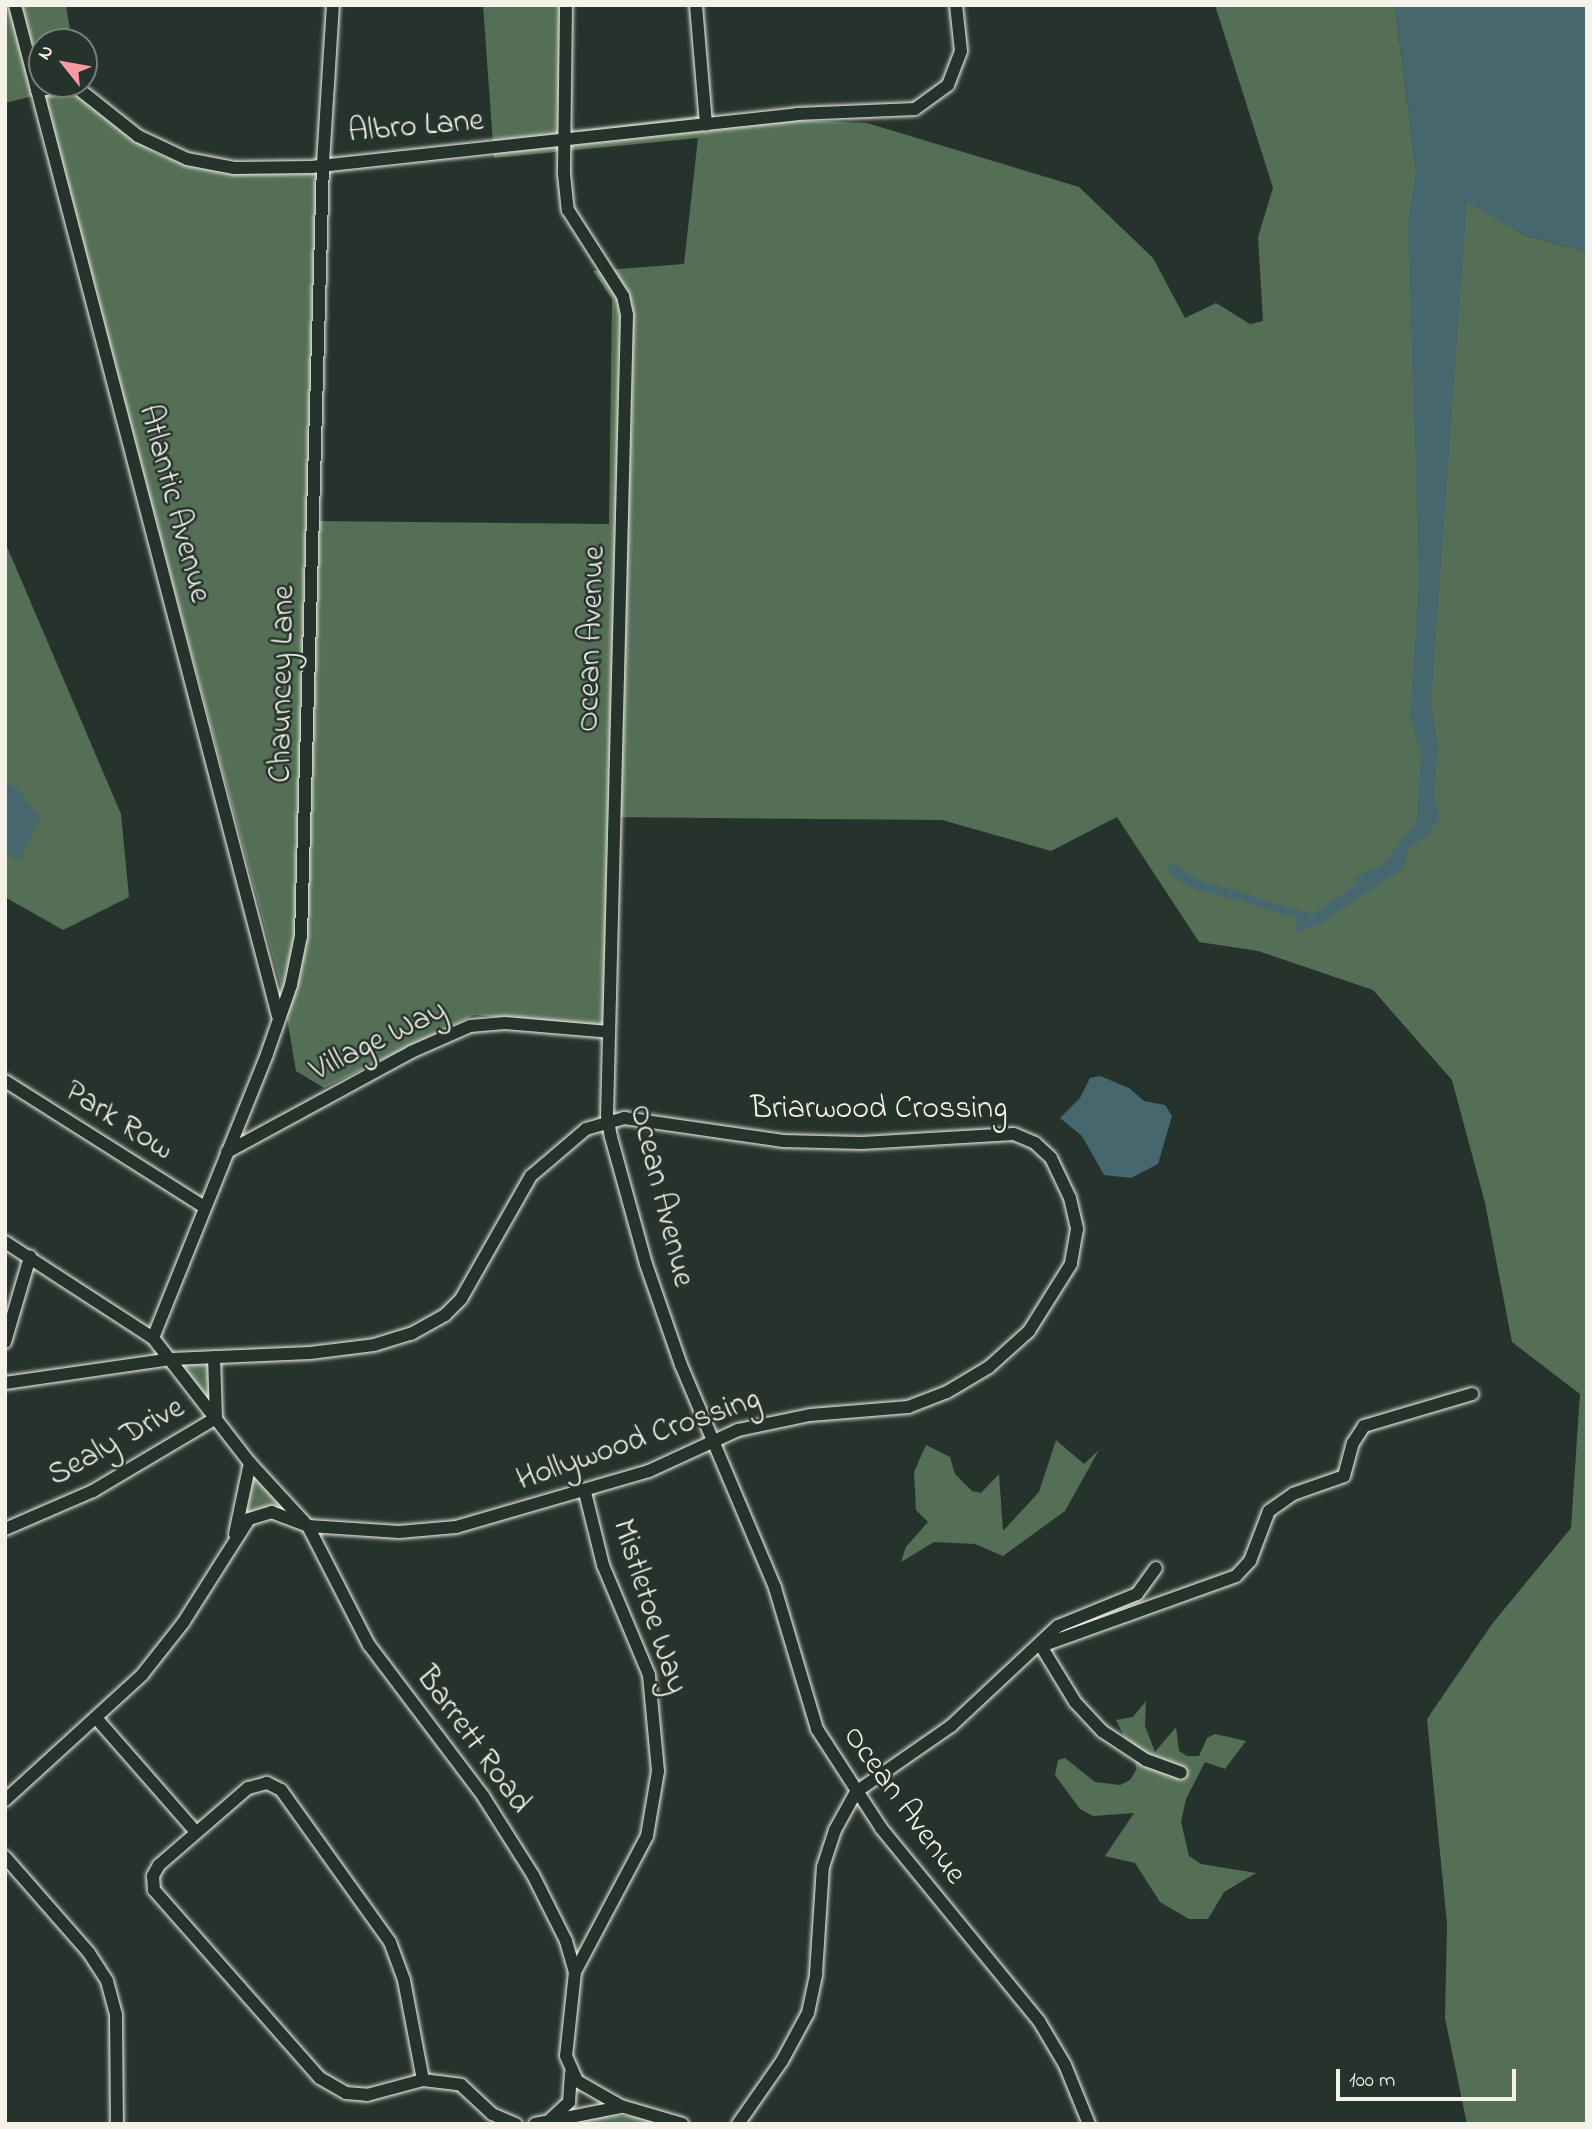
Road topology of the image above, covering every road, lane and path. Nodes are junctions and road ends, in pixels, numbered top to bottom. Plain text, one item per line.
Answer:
1 (15, 5) edge
2 (332, 5) edge
3 (566, 5) edge
4 (696, 5) edge
5 (956, 5) edge
6 (28, 55) edge
7 (39, 98) edge
8 (90, 98) edge
9 (706, 125) junction
10 (568, 140) junction
11 (323, 163) junction
12 (278, 1016) junction
13 (609, 1032) junction
14 (5, 1081) edge
15 (608, 1121) junction
16 (227, 1153) junction
17 (1070, 1198) joint
18 (204, 1207) junction
19 (5, 1242) edge
20 (30, 1257) junction
21 (153, 1338) junction
22 (5, 1342) edge
23 (214, 1357) junction
24 (172, 1359) junction
25 (5, 1383) edge
26 (1472, 1394) dead end
27 (216, 1418) junction
28 (713, 1443) junction
29 (250, 1463) junction
30 (585, 1492) junction
31 (308, 1526) junction
32 (5, 1530) edge
33 (234, 1538) junction
34 (1156, 1568) dead end
35 (1041, 1646) junction
36 (97, 1719) junction
37 (1181, 1773) dead end
38 (856, 1792) junction
39 (5, 1800) edge
40 (196, 1832) junction
41 (5, 1857) edge
42 (575, 1972) junction
43 (571, 2072) junction
44 (423, 2080) junction
45 (621, 2106) junction
46 (540, 2123) edge
47 (117, 2124) edge
48 (516, 2124) edge
49 (682, 2124) edge
50 (738, 2124) edge
51 (1089, 2124) edge

1 - 6 street, Atlantic Avenue
2 - 11 street, Chauncey Lane
3 - 10 street, Ocean Avenue
4 - 9 street
5 - 9 street, Albro Lane
7 - 12 street, Atlantic Avenue
8 - 11 street, Albro Lane
9 - 10 street, Albro Lane
10 - 11 street, Albro Lane
10 - 13 street, Ocean Avenue
11 - 12 street, Chauncey Lane
12 - 16 street, Chauncey Lane
13 - 15 street, Ocean Avenue
13 - 16 street, Village Way
14 - 18 street, Park Row
15 - 17 street, Briarwood Crossing
15 - 23 street, Briarwood Crossing
15 - 28 street, Ocean Avenue
16 - 18 street, Chauncey Lane
17 - 28 street, Hollywood Crossing
18 - 21 street, Chauncey Lane
19 - 20 street
20 - 21 street
20 - 22 street
21 - 24 street
23 - 24 street, Briarwood Crossing
23 - 27 street
24 - 25 street, Briarwood Crossing
24 - 27 street, Barrett Road
26 - 35 street
27 - 29 street, Barrett Road
27 - 32 street, Sealy Drive
28 - 30 street, Hollywood Crossing
28 - 38 street, Ocean Avenue
29 - 31 street, Barrett Road
29 - 33 street
30 - 31 street, Hollywood Crossing
30 - 42 street, Mistletoe Way
31 - 33 street, Hollywood Crossing
31 - 42 street, Barrett Road
33 - 36 street
34 - 35 street
35 - 37 street
35 - 38 street
36 - 39 street
36 - 40 street
38 - 50 street
38 - 51 street, Ocean Avenue
40 - 44 street
40 - 44 street
41 - 47 street
42 - 43 street, Barrett Road
43 - 45 street
43 - 46 street, Barrett Road
44 - 48 street
45 - 46 street
45 - 49 street

